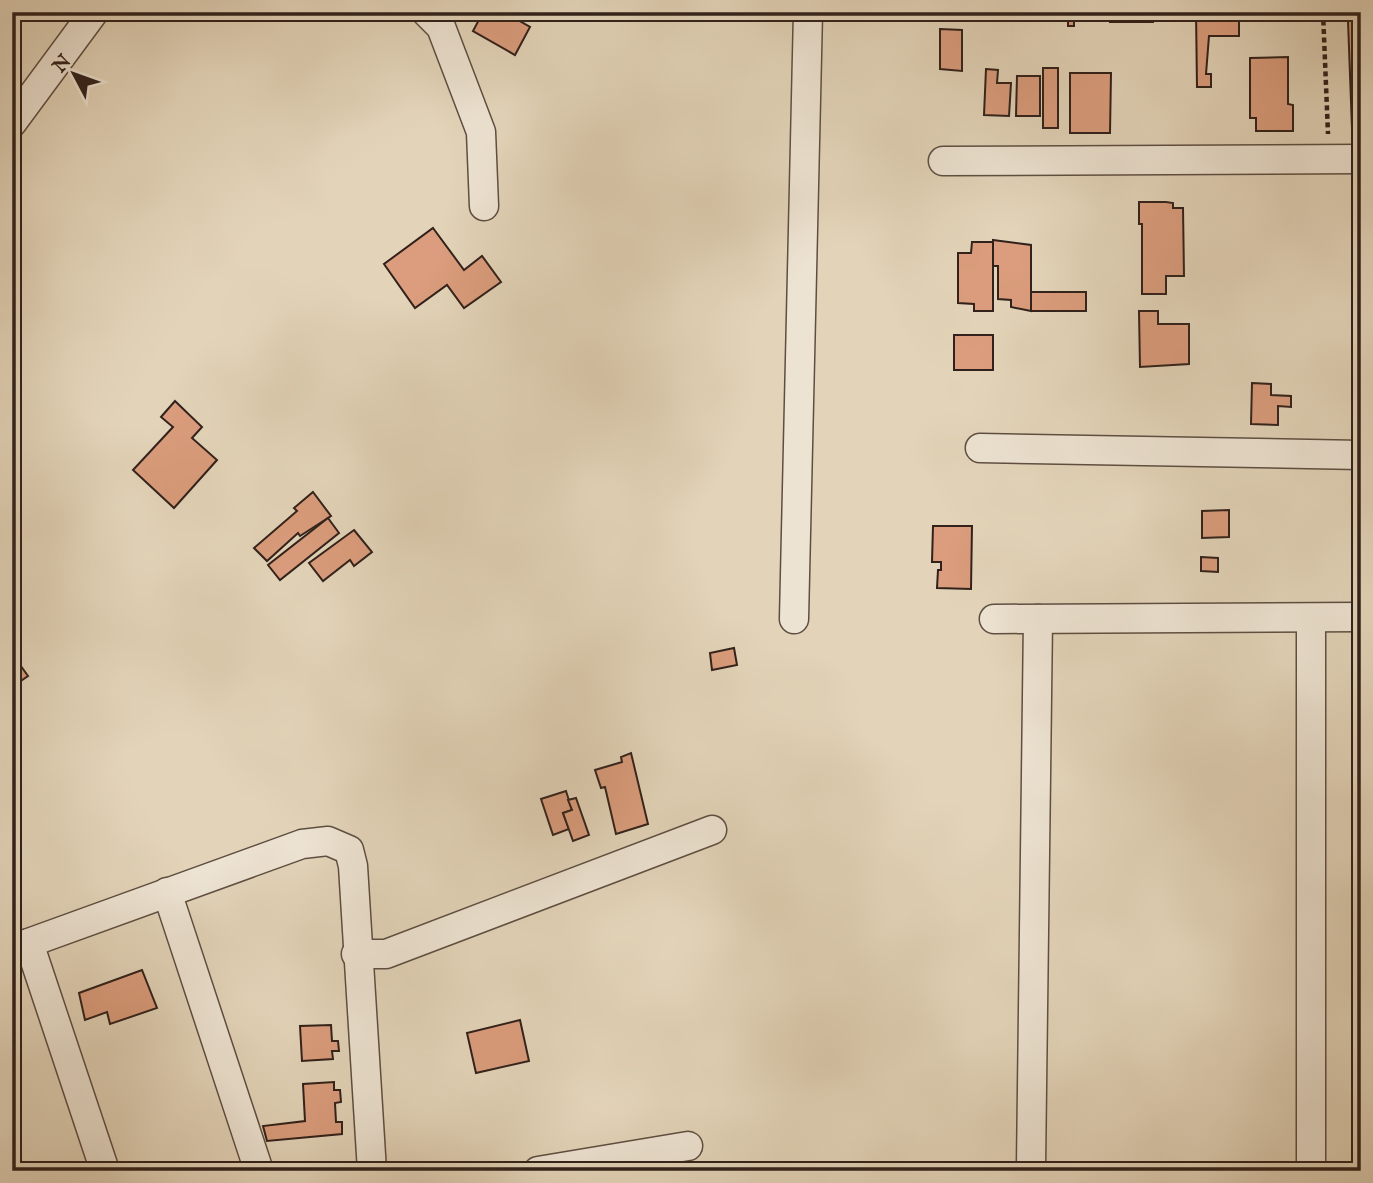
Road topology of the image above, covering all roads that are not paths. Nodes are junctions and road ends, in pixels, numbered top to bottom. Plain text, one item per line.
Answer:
1 (94, 12) edge
2 (426, 12) edge
3 (808, 12) edge
4 (12, 123) edge
5 (1361, 159) edge
6 (943, 161) dead end
7 (484, 206) dead end
8 (980, 449) dead end
9 (1361, 455) edge
10 (1361, 617) edge
11 (1311, 618) junction
12 (794, 619) dead end
13 (1038, 619) junction
14 (993, 620) dead end
15 (712, 830) dead end
16 (167, 892) junction
17 (20, 946) edge
18 (356, 954) junction
19 (688, 1146) dead end
20 (1311, 1163) dead end
21 (1031, 1166) dead end
22 (105, 1171) edge
23 (258, 1171) edge
24 (372, 1171) edge
25 (538, 1171) edge

1 - 4 street
2 - 7 street
3 - 12 street
5 - 6 street
8 - 9 street
10 - 11 street
11 - 13 street
11 - 20 street
13 - 14 street
13 - 21 street
15 - 18 street
16 - 17 street
16 - 18 street
16 - 23 street
17 - 22 street
18 - 24 street
19 - 25 street

